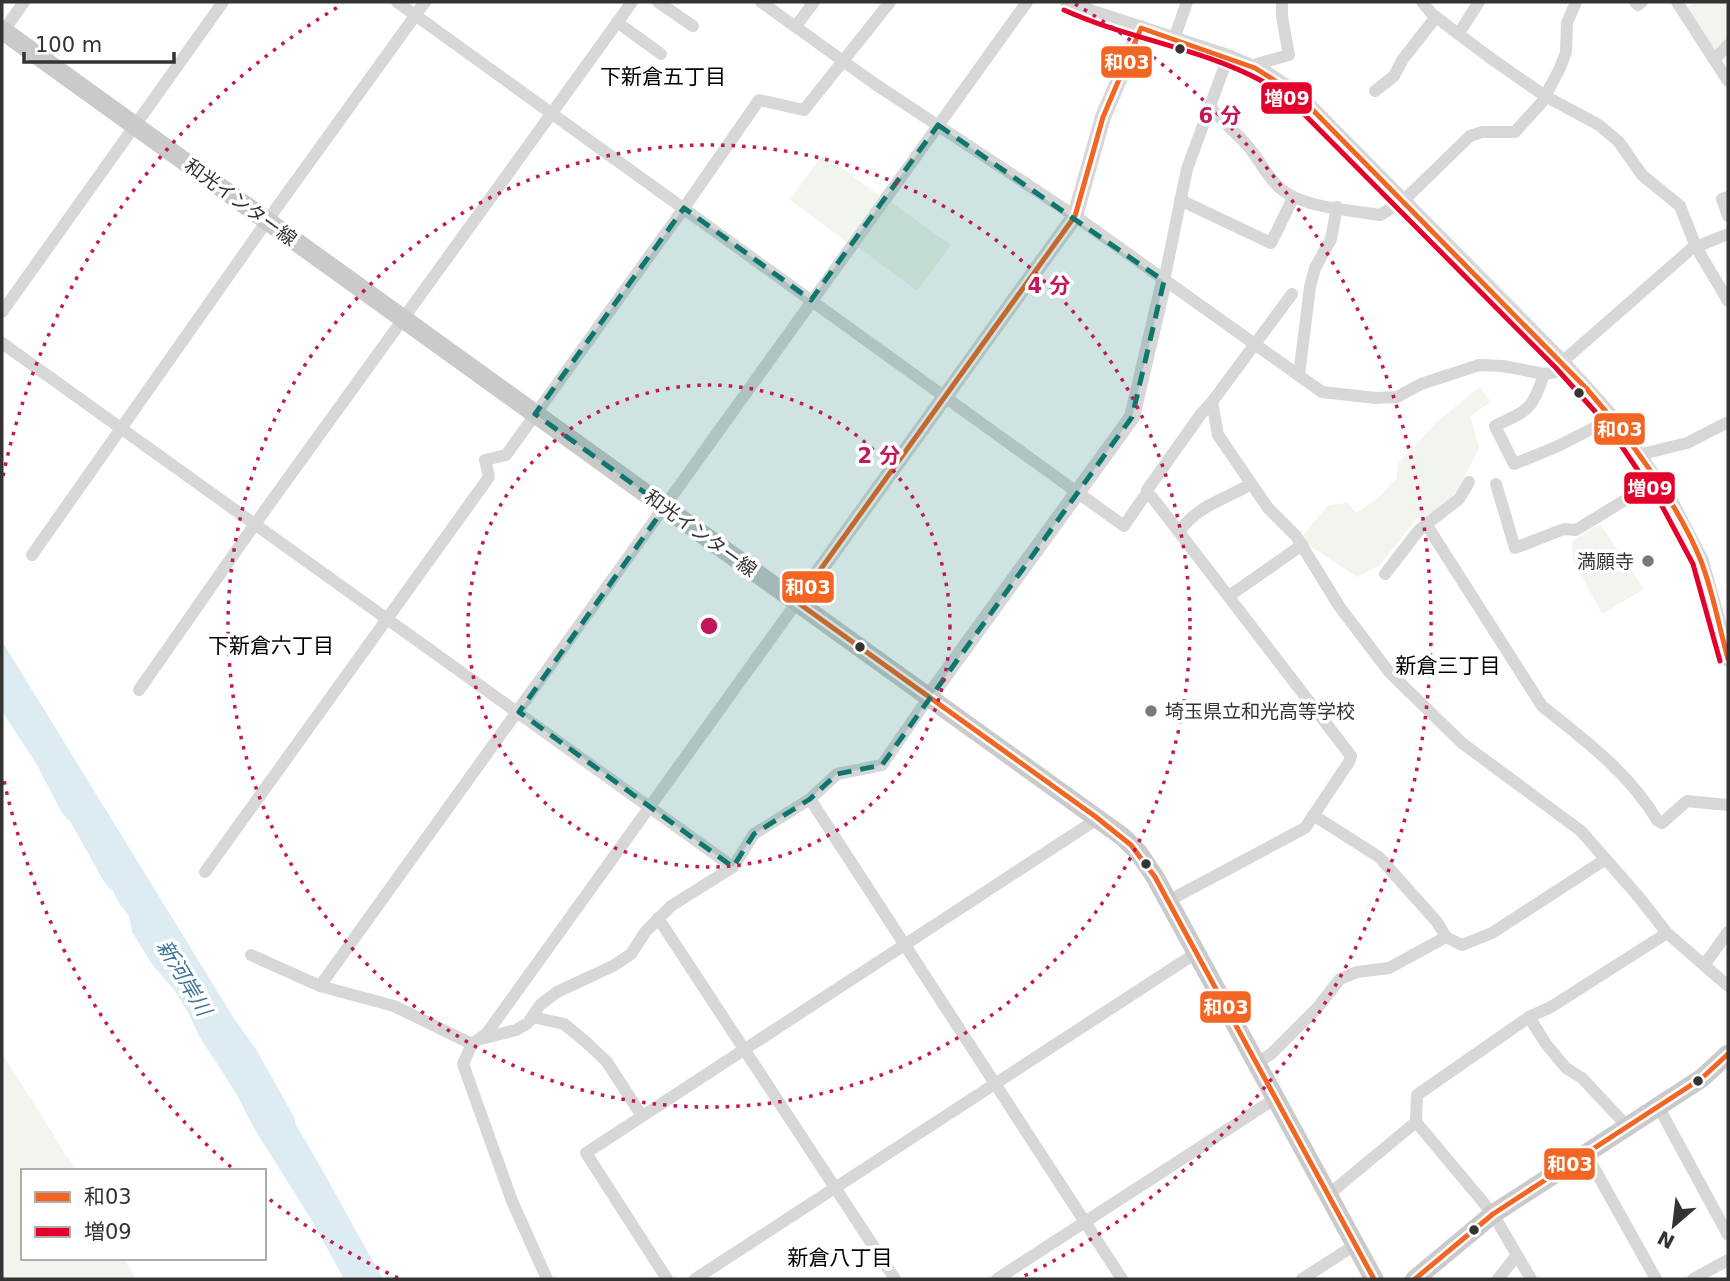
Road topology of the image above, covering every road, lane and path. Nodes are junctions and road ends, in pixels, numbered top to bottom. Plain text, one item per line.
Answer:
1 (24, 2) edge
2 (223, 2) edge
3 (397, 2) edge
4 (425, 2) edge
5 (632, 2) edge
6 (657, 2) edge
7 (761, 2) edge
8 (814, 2) edge
9 (890, 2) edge
10 (1027, 2) edge
11 (1068, 2) edge
12 (1187, 2) edge
13 (1282, 2) edge
14 (1422, 2) edge
15 (1479, 2) edge
16 (1576, 2) edge
17 (1635, 2) edge
18 (1642, 2) edge
19 (1677, 2) edge
20 (416, 15) junction
21 (1436, 17) junction
22 (617, 22) junction
23 (692, 26) dead end
24 (796, 26) junction
25 (1141, 28) junction
26 (2, 31) edge
27 (1459, 33) junction
28 (1174, 39) junction
29 (1728, 45) edge
30 (661, 54) dead end
31 (1228, 57) junction
32 (1716, 58) junction
33 (843, 60) junction
34 (1255, 68) junction
35 (1728, 81) edge
36 (1375, 91) dead end
37 (1545, 96) junction
38 (1210, 106) junction
39 (551, 113) junction
40 (938, 125) junction
41 (136, 127) junction
42 (1728, 197) edge
43 (1293, 198) junction
44 (1180, 200) junction
45 (1403, 201) junction
46 (1337, 207) junction
47 (684, 208) junction
48 (1075, 216) junction
49 (1728, 216) edge
50 (267, 221) junction
51 (1728, 234) edge
52 (1696, 247) junction
53 (1164, 281) junction
54 (1292, 294) dead end
55 (811, 300) junction
56 (1728, 301) edge
57 (2, 312) edge
58 (404, 319) junction
59 (2, 343) edge
60 (1255, 345) junction
61 (1563, 364) junction
62 (1544, 374) junction
63 (1299, 375) junction
64 (946, 396) junction
65 (1212, 402) junction
66 (534, 414) junction
67 (1613, 418) junction
68 (1728, 422) edge
69 (121, 428) junction
70 (1638, 455) junction
71 (1656, 481) junction
72 (1469, 482) dead end
73 (1251, 484) junction
74 (1496, 484) dead end
75 (1078, 491) junction
76 (1147, 495) junction
77 (665, 507) junction
78 (255, 524) junction
79 (1426, 524) junction
80 (1179, 531) junction
81 (1302, 545) junction
82 (32, 555) dead end
83 (1385, 574) dead end
84 (1229, 596) junction
85 (797, 602) junction
86 (386, 618) junction
87 (1724, 632) edge
88 (1728, 659) edge
89 (139, 690) dead end
90 (929, 697) junction
91 (519, 712) junction
92 (810, 799) junction
93 (1728, 805) edge
94 (650, 806) junction
95 (1313, 815) junction
96 (1096, 817) junction
97 (1606, 859) junction
98 (733, 867) junction
99 (205, 872) dead end
100 (1168, 901) junction
101 (658, 918) junction
102 (1728, 932) edge
103 (1667, 933) junction
104 (1446, 937) junction
105 (905, 945) junction
106 (1196, 953) junction
107 (251, 955) dead end
108 (1705, 964) junction
109 (320, 986) junction
110 (1728, 986) edge
111 (532, 1017) junction
112 (1529, 1017) junction
113 (476, 1042) junction
114 (745, 1049) junction
115 (1728, 1054) edge
116 (1256, 1063) junction
117 (995, 1083) junction
118 (1276, 1098) junction
119 (1658, 1106) junction
120 (642, 1116) junction
121 (1416, 1122) junction
122 (1626, 1125) junction
123 (1586, 1153) junction
124 (835, 1187) junction
125 (1328, 1195) junction
126 (1493, 1214) junction
127 (1084, 1222) junction
128 (1728, 1235) edge
129 (1355, 1245) junction
130 (1517, 1255) junction
131 (1728, 1260) edge
132 (547, 1279) edge
133 (667, 1279) edge
134 (695, 1279) edge
135 (895, 1279) edge
136 (998, 1279) edge
137 (1122, 1279) edge
138 (1302, 1279) edge
139 (1374, 1279) edge
140 (1415, 1279) edge
141 (1498, 1279) edge
142 (1531, 1279) edge
143 (1656, 1279) edge
144 (1693, 1279) edge

1 - 26 street
2 - 41 street
3 - 20 street
4 - 20 street
5 - 22 street
6 - 23 street
7 - 24 street
8 - 24 street
9 - 33 street
10 - 40 street
11 - 25 street
12 - 28 street
13 - 34 street
14 - 21 street
15 - 27 street
16 - 37 street
17 - 18 street
19 - 32 street
20 - 39 street
20 - 50 street
21 - 27 street
21 - 36 street
22 - 30 street
22 - 39 street
24 - 33 street
25 - 28 street
25 - 48 street
26 - 41 main road, 和光インター線
27 - 37 street
28 - 31 street
29 - 32 street
31 - 34 street
31 - 38 street
32 - 35 street
33 - 40 street
33 - 47 street
34 - 45 street
37 - 45 street
37 - 52 street
38 - 43 street
38 - 44 street
39 - 47 street
39 - 58 street
40 - 48 street
40 - 55 street
41 - 50 main road, 和光インター線
41 - 57 street
42 - 49 street
43 - 44 street
43 - 46 street
44 - 53 street
45 - 46 street
45 - 61 street
46 - 63 street
47 - 55 street
47 - 66 street
48 - 53 street
48 - 64 street
50 - 58 main road, 和光インター線
50 - 69 street
51 - 52 street
52 - 56 street
52 - 61 street
53 - 60 street
53 - 75 street
54 - 60 street
55 - 64 street
55 - 77 street
58 - 66 main road, 和光インター線
58 - 78 street
59 - 69 street
60 - 63 street
60 - 65 street
61 - 62 street
61 - 67 street
62 - 63 street
62 - 67 street
64 - 75 street
64 - 85 street
65 - 73 street
65 - 76 street
66 - 77 main road, 和光インター線
66 - 86 street
67 - 70 street
68 - 70 street
69 - 78 street
69 - 82 street
70 - 71 street
71 - 74 street
71 - 87 street
72 - 79 street
73 - 80 street
73 - 81 street
75 - 76 street
75 - 90 street
76 - 80 street
77 - 85 main road, 和光インター線
77 - 91 street
78 - 86 street
78 - 89 street
79 - 83 street
79 - 93 street
80 - 84 street
81 - 84 street
81 - 97 street
84 - 95 street
85 - 90 main road, 和光インター線
85 - 94 street
86 - 91 street
86 - 99 street
87 - 88 street
90 - 92 street
90 - 96 main road, 和光インター線
91 - 94 street
91 - 109 street
92 - 98 street
92 - 105 street
94 - 98 street
94 - 113 street
95 - 100 street
95 - 104 street
96 - 100 main road, 和光インター線
96 - 105 street
97 - 103 street
97 - 104 street
98 - 101 street
100 - 106 main road, 和光インター線
101 - 111 street
101 - 114 street
102 - 108 street
103 - 108 street
103 - 112 street
104 - 116 street
105 - 114 street
105 - 117 street
106 - 116 main road, 和光インター線
106 - 117 street
107 - 109 street
108 - 110 street
109 - 113 street
111 - 113 street
111 - 120 street
112 - 121 street
112 - 122 street
113 - 132 street
114 - 120 street
114 - 124 street
115 - 119 main road
116 - 118 main road, 和光インター線
117 - 124 street
117 - 127 street
118 - 125 main road, 和光インター線
118 - 127 street
119 - 122 main road
119 - 128 street
120 - 133 street
121 - 125 street
121 - 126 street
122 - 123 main road
123 - 126 main road
123 - 143 street
124 - 134 street
124 - 135 street
125 - 129 main road, 和光インター線
126 - 130 street
126 - 140 main road
127 - 136 street
127 - 137 street
129 - 138 street
129 - 139 main road, 和光インター線
130 - 141 street
130 - 142 street
131 - 144 street

